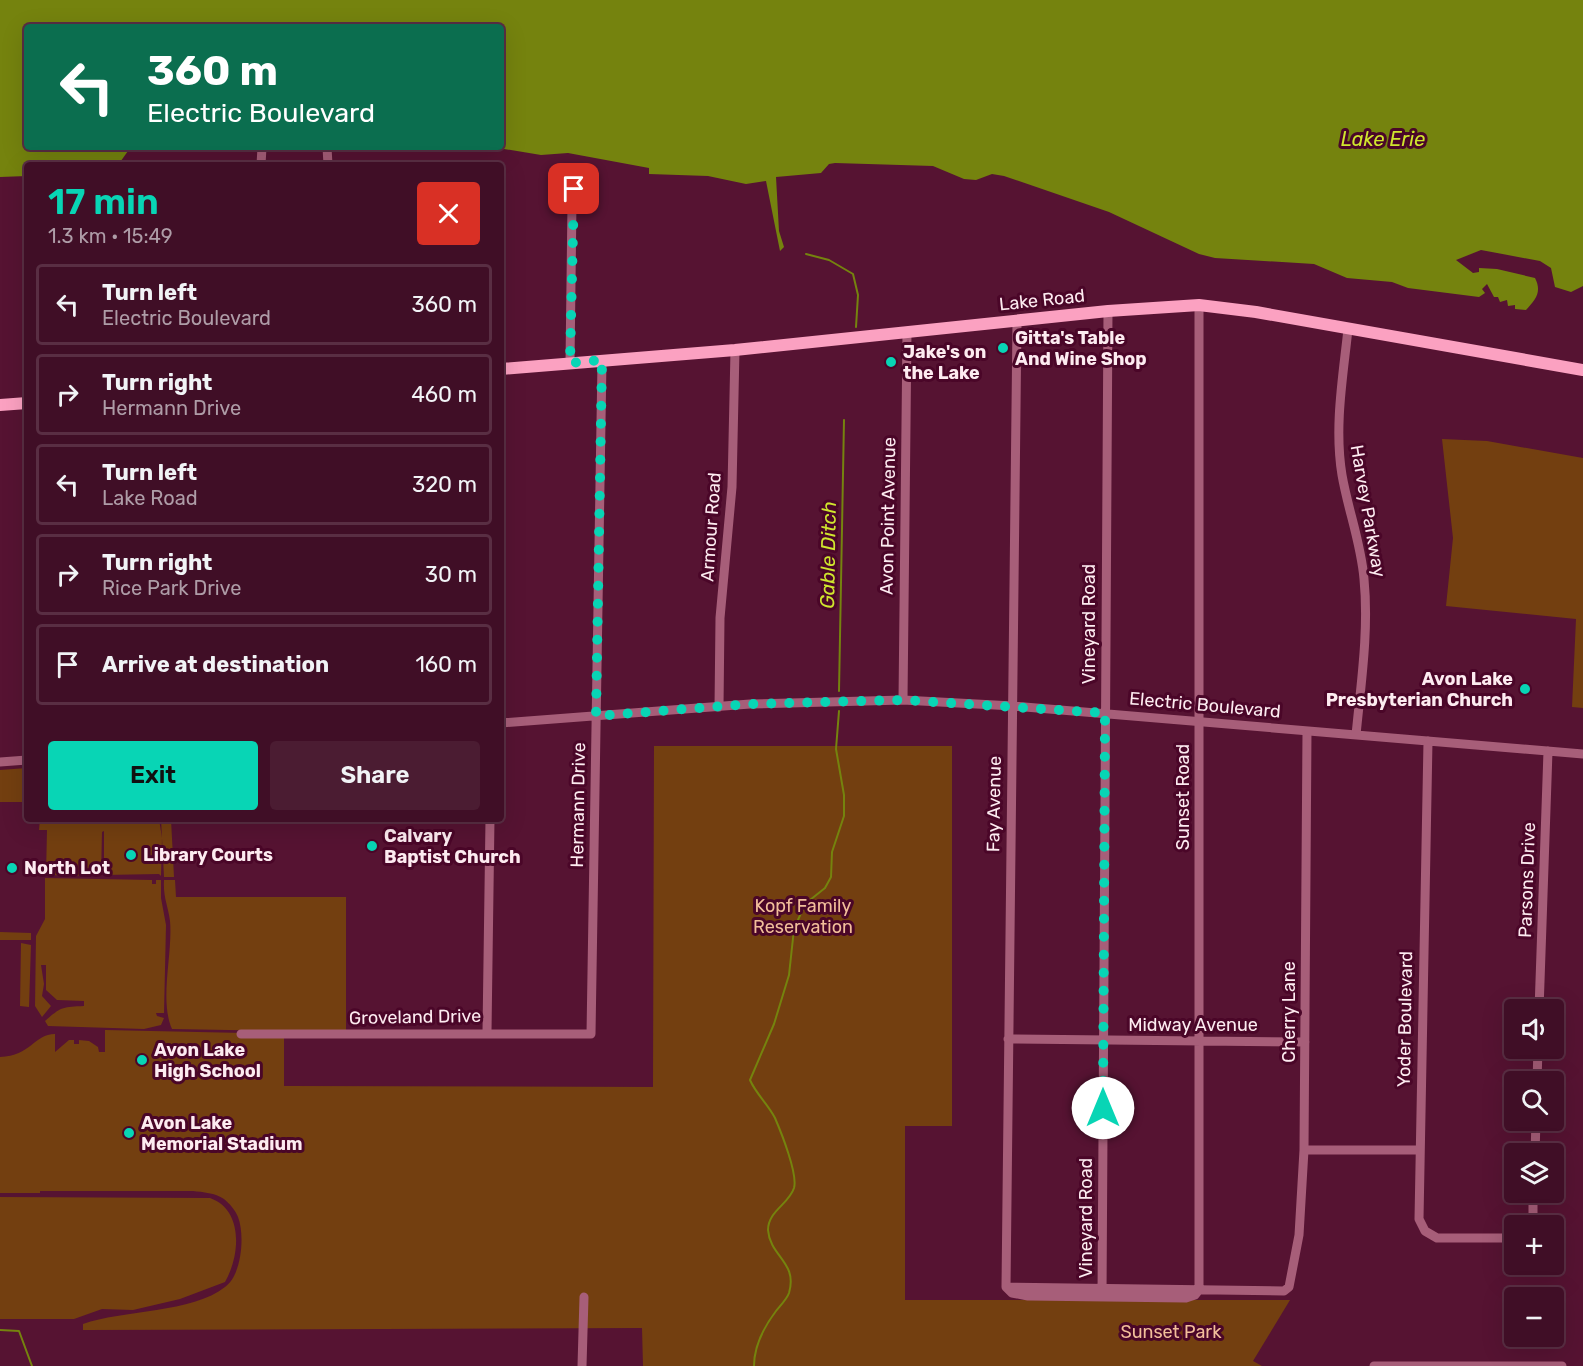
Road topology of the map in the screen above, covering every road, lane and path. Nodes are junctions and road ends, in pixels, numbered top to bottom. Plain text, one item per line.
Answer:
1 (577, 175) dead end
2 (1199, 305) junction
3 (1108, 311) junction
4 (1017, 321) junction
5 (1348, 329) junction
6 (907, 332) junction
7 (735, 350) junction
8 (602, 360) junction
9 (570, 363) junction
10 (504, 369) edge
11 (1583, 370) edge
12 (24, 403) edge
13 (0, 405) edge
14 (903, 700) junction
15 (719, 706) junction
16 (1013, 706) junction
17 (1105, 713) junction
18 (596, 716) junction
19 (1200, 722) junction
20 (504, 723) edge
21 (1307, 730) junction
22 (1356, 735) junction
23 (1428, 741) junction
24 (1548, 751) junction
25 (1583, 754) edge
26 (24, 760) edge
27 (0, 762) edge
28 (490, 822) edge
29 (1539, 999) edge
30 (487, 1032) junction
31 (241, 1034) dead end
32 (591, 1034) joint
33 (1008, 1039) junction
34 (1104, 1041) junction
35 (1200, 1042) junction
36 (1305, 1042) junction
37 (1304, 1150) junction
38 (1419, 1150) junction
39 (1504, 1238) edge
40 (1199, 1290) junction
41 (1102, 1292) junction
42 (584, 1297) dead end
43 (582, 1366) edge
44 (1374, 1366) edge
45 (1562, 1366) edge

1 - 9 street
2 - 3 main road, Lake Road
2 - 5 main road, Lake Road
2 - 19 street, Sunset Road
3 - 4 main road, Lake Road
3 - 17 street, Vineyard Road
4 - 6 main road, Lake Road
4 - 16 street, Fay Avenue
5 - 11 main road, Lake Road
5 - 22 street, Harvey Parkway
6 - 7 main road, Lake Road
6 - 14 street, Avon Point Avenue
7 - 8 main road, Lake Road
7 - 15 street, Armour Road
8 - 9 main road, Lake Road
8 - 18 street, Hermann Drive
9 - 10 main road, Lake Road
12 - 13 main road
14 - 15 street, Electric Boulevard
14 - 16 street, Electric Boulevard
15 - 18 street, Electric Boulevard
16 - 17 street, Electric Boulevard
16 - 33 street, Fay Avenue
17 - 19 street, Electric Boulevard
17 - 34 street, Vineyard Road
18 - 20 street, Electric Boulevard
18 - 32 street, Hermann Drive
19 - 21 street, Electric Boulevard
19 - 35 street, Sunset Road
21 - 22 street, Electric Boulevard
21 - 36 street, Cherry Lane
22 - 23 street, Electric Boulevard
23 - 24 street, Electric Boulevard
23 - 38 street, Yoder Boulevard
24 - 25 street, Electric Boulevard
24 - 29 street, Parsons Drive
26 - 27 street
28 - 30 street
30 - 31 street, Groveland Drive
30 - 32 street, Groveland Drive
33 - 34 street, Midway Avenue
33 - 41 street, Fay Avenue
34 - 35 street, Midway Avenue
34 - 41 street, Vineyard Road
35 - 36 street, Midway Avenue
35 - 40 street, Sunset Road
36 - 37 street, Cherry Lane
37 - 38 street
37 - 40 street, Cherry Lane
38 - 39 street, Yoder Boulevard
40 - 41 street
42 - 43 street
44 - 45 street

